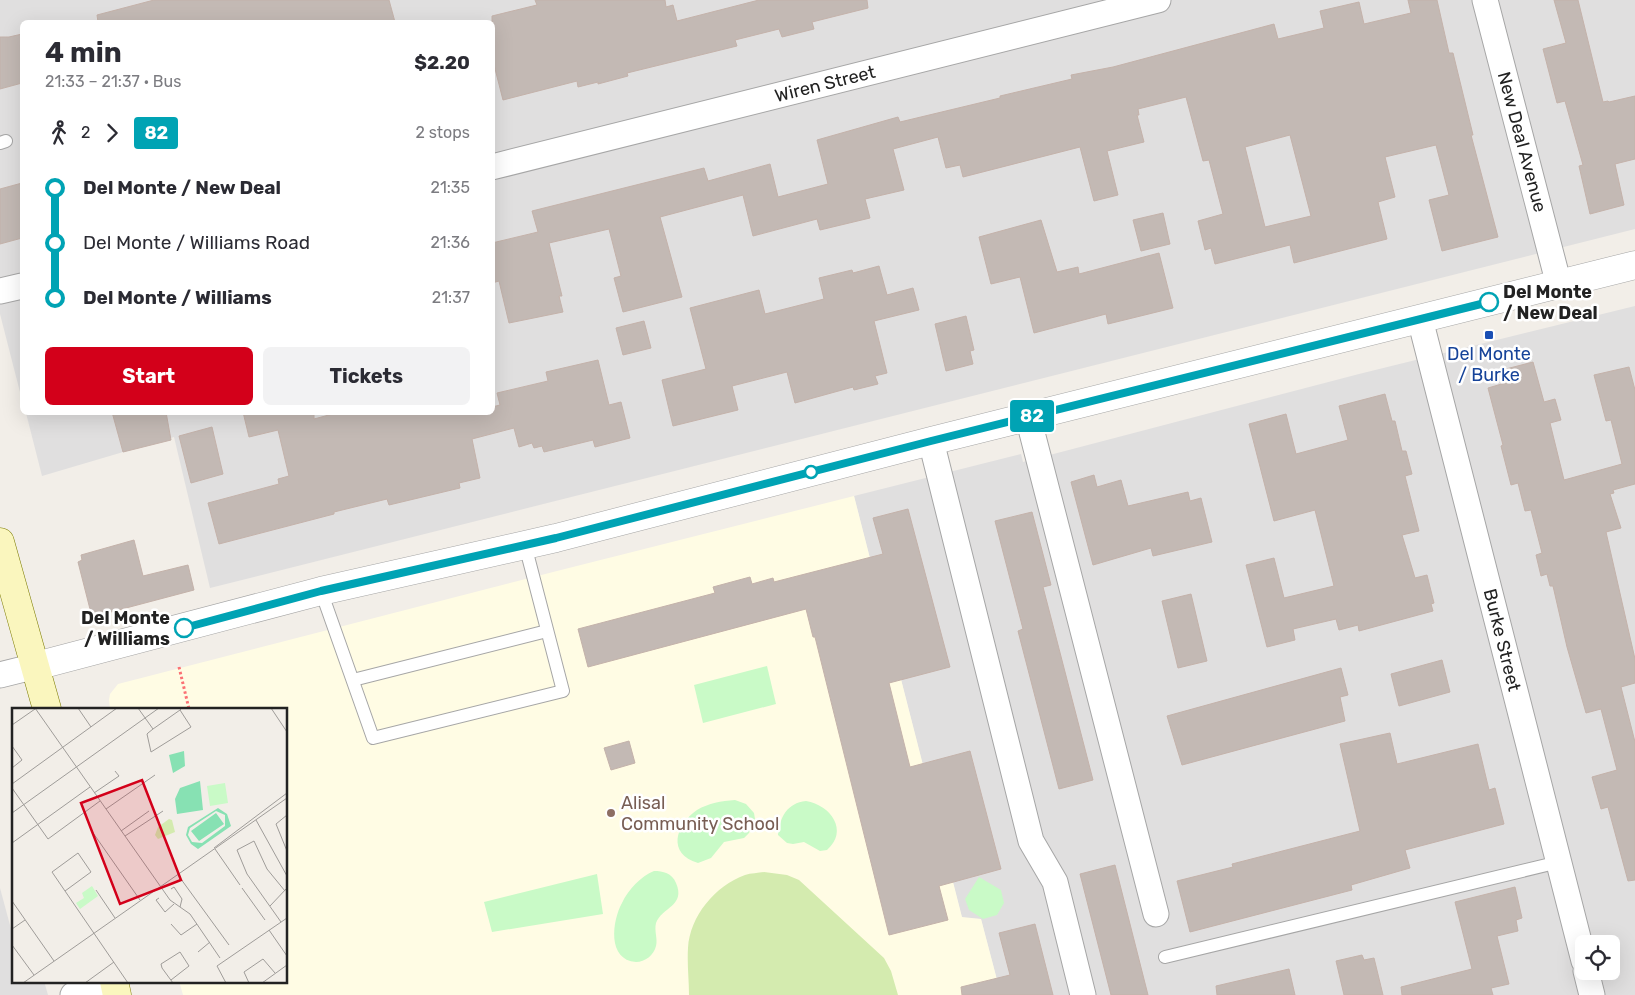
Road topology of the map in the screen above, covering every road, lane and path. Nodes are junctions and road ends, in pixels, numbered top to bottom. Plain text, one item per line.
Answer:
1 (1158, 0) edge
2 (1485, 0) edge
3 (495, 166) edge
4 (1635, 265) edge
5 (1559, 285) junction
6 (20, 286) edge
7 (0, 291) edge
8 (1420, 319) junction
9 (1028, 417) junction
10 (931, 441) junction
11 (0, 542) edge
12 (524, 545) junction
13 (321, 591) junction
14 (547, 631) junction
15 (36, 666) junction
16 (179, 667) dead end
17 (0, 675) edge
18 (353, 680) junction
19 (47, 708) edge
20 (189, 708) edge
21 (1559, 862) junction
22 (1156, 914) dead end
23 (1577, 935) edge
24 (1165, 956) dead end
25 (1588, 980) edge
26 (115, 987) edge
27 (73, 995) edge
28 (1083, 995) edge
29 (1592, 995) edge

1 - 3 street, Wiren Street
2 - 5 street, New Deal Avenue
4 - 5 street
5 - 8 street
6 - 7 street
8 - 9 street
8 - 21 street, Burke Street
9 - 10 street
9 - 22 street
10 - 12 street
10 - 28 street
11 - 15 main road
12 - 13 street
12 - 14 lane
13 - 15 street
13 - 18 lane
14 - 18 lane
14 - 18 lane
15 - 17 street
15 - 19 main road
16 - 20 path
21 - 23 street, Burke Street
21 - 24 lane
25 - 29 street
26 - 27 street

